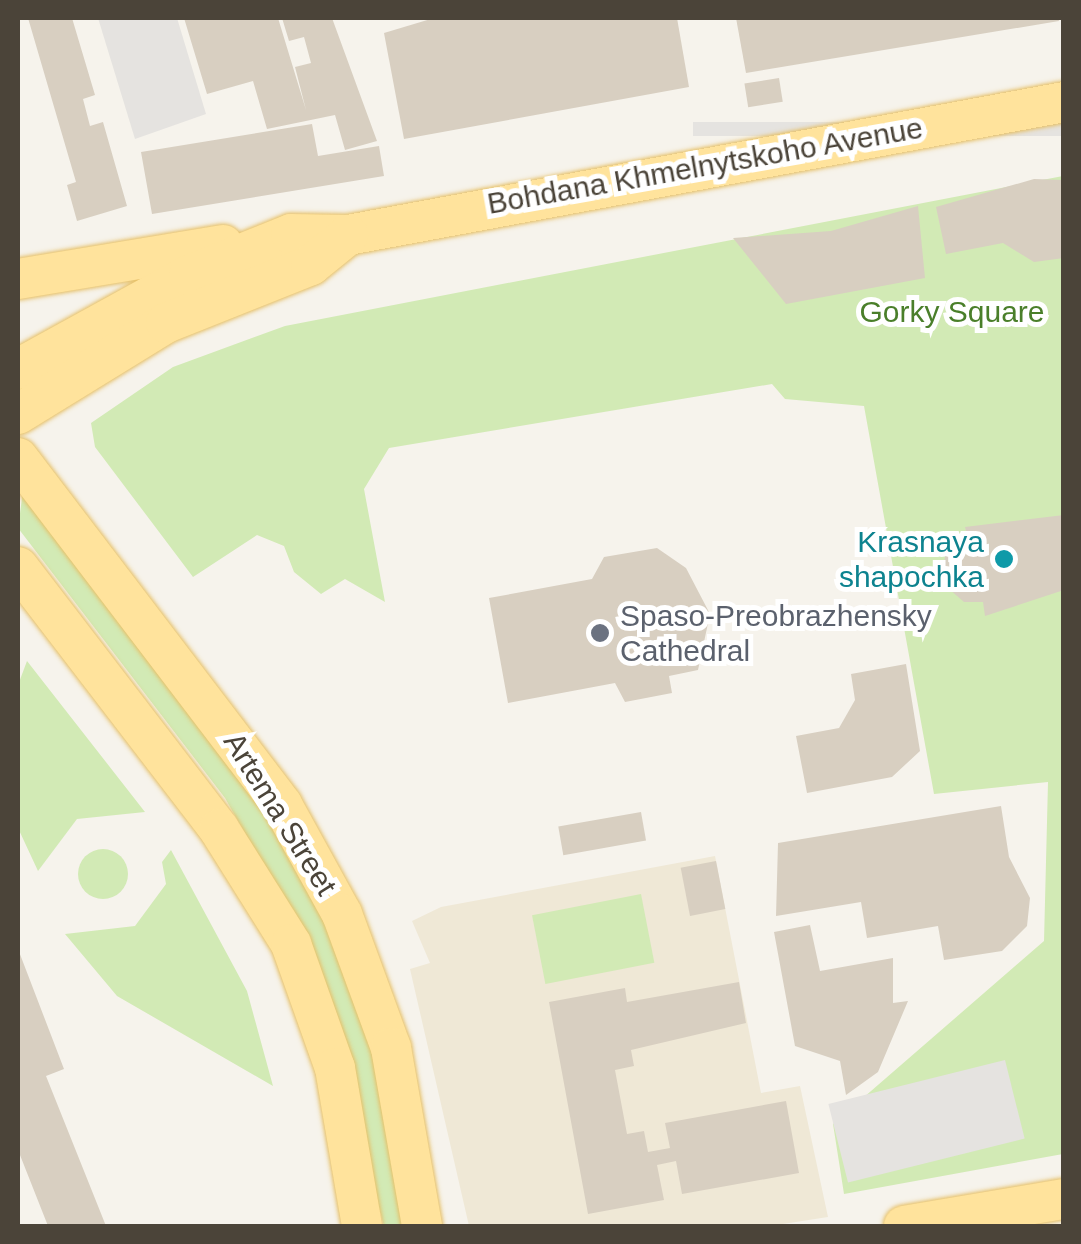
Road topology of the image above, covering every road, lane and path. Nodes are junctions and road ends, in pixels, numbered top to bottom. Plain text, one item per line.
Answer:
1 (1064, 102) edge
2 (290, 234) junction
3 (348, 235) junction
4 (18, 280) edge
5 (18, 369) edge
6 (18, 414) edge
7 (18, 458) edge
8 (18, 567) edge
9 (1064, 1198) edge
10 (362, 1226) edge
11 (422, 1226) edge
12 (904, 1226) edge

1 - 3 main road, Bohdana Khmelnytskoho Avenue
2 - 3 main road, Bohdana Khmelnytskoho Avenue
2 - 4 main road
2 - 5 main road, Bohdana Khmelnytskoho Avenue
3 - 6 main road, Bohdana Khmelnytskoho Avenue
7 - 11 main road, Artema Street
8 - 10 main road, Artema Street
9 - 12 main road

